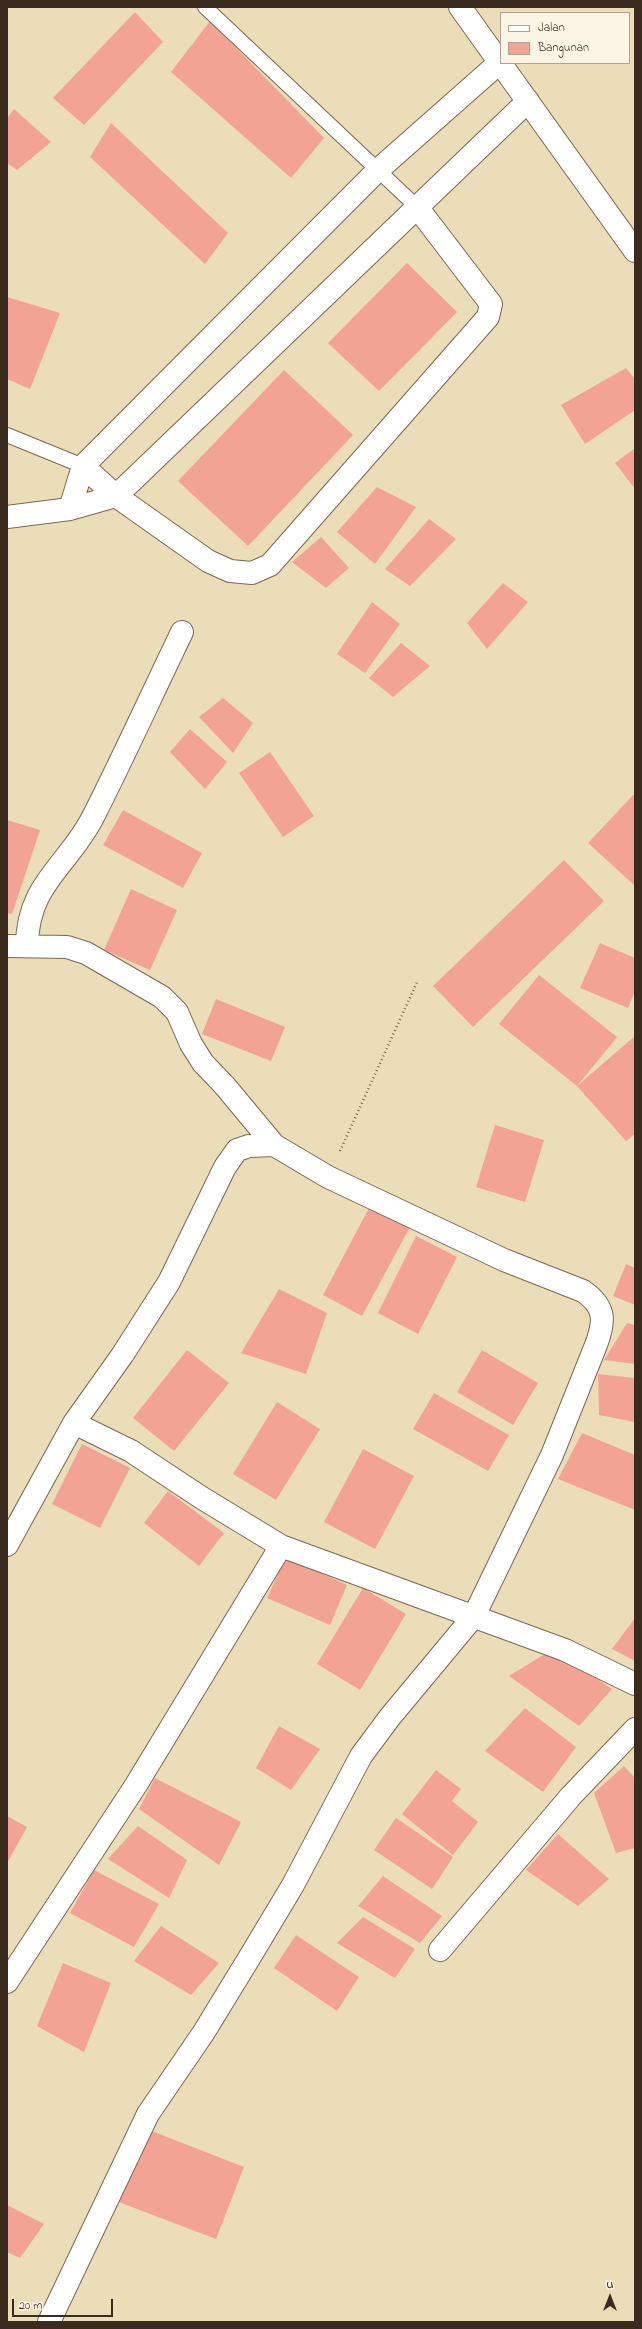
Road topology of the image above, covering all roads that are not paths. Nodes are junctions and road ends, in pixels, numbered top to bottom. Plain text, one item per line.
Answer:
1 (205, 7) edge
2 (460, 7) edge
3 (498, 63) junction
4 (528, 101) junction
5 (378, 170) junction
6 (417, 207) junction
7 (635, 252) edge
8 (7, 435) edge
9 (83, 466) junction
10 (116, 496) junction
11 (70, 509) junction
12 (7, 517) edge
13 (182, 632) dead end
14 (17, 946) edge
15 (274, 1145) junction
16 (74, 1423) junction
17 (7, 1545) edge
18 (281, 1546) junction
19 (474, 1616) junction
20 (635, 1684) edge
21 (635, 1730) edge
22 (440, 1950) dead end
23 (7, 1982) edge
24 (49, 2322) edge

1 - 5 lane
2 - 3 main road
3 - 4 main road
3 - 5 main road
4 - 6 main road
4 - 7 main road
5 - 6 lane
5 - 9 main road
6 - 10 main road
6 - 10 main road
8 - 9 lane
9 - 10 main road
9 - 11 main road
10 - 11 main road
11 - 12 main road
13 - 14 main road
14 - 15 main road
15 - 16 main road
15 - 19 main road
16 - 17 main road
16 - 18 main road
18 - 19 main road
18 - 23 main road
19 - 20 main road
19 - 24 main road
21 - 22 main road

